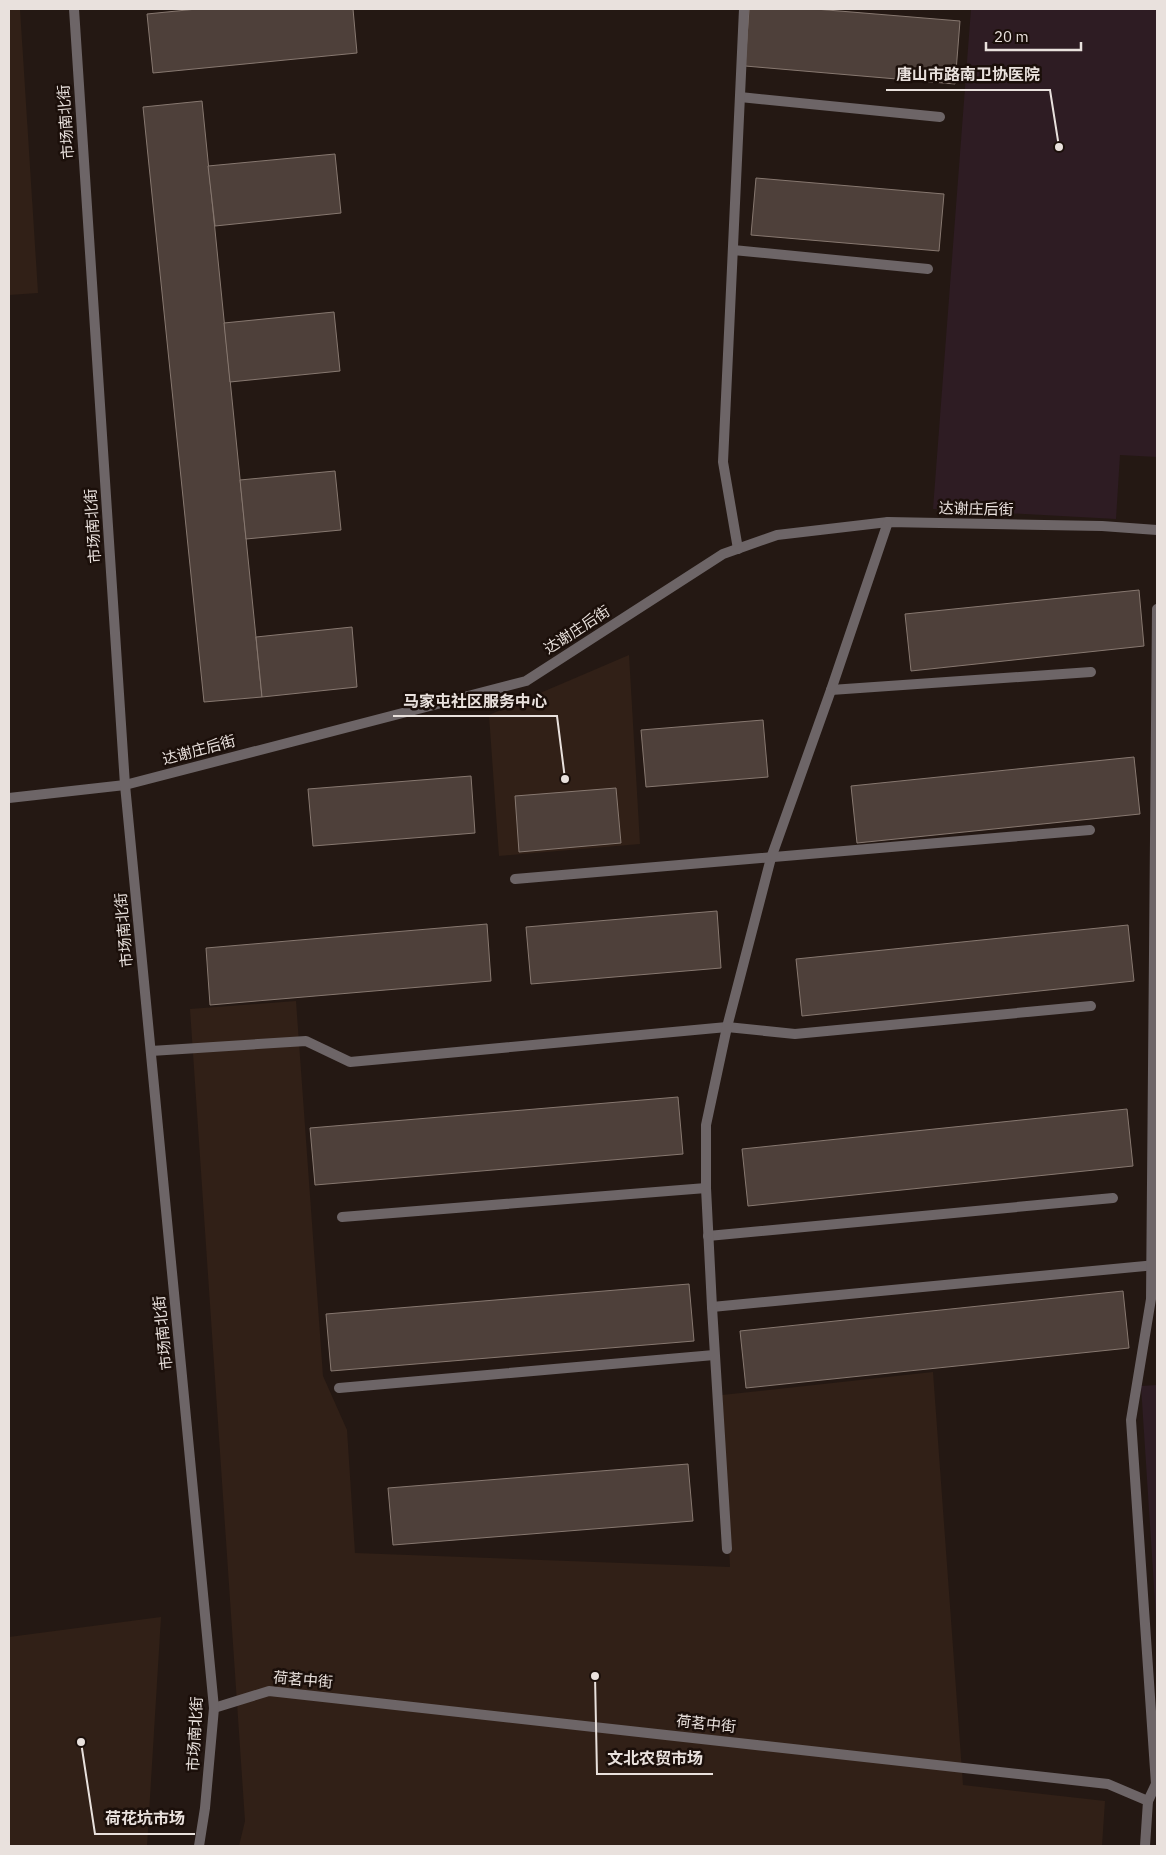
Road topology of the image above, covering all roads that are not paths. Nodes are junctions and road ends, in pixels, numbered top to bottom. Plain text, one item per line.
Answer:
1 (74, 9) edge
2 (744, 9) edge
3 (740, 97) junction
4 (940, 117) dead end
5 (733, 250) junction
6 (928, 269) dead end
7 (888, 522) junction
8 (1157, 530) edge
9 (738, 549) junction
10 (1157, 608) edge
11 (1091, 672) dead end
12 (831, 690) junction
13 (125, 785) junction
14 (9, 798) edge
15 (1090, 830) dead end
16 (771, 858) junction
17 (515, 879) dead end
18 (1091, 1006) dead end
19 (727, 1027) junction
20 (151, 1051) junction
21 (1155, 1079) edge
22 (706, 1188) junction
23 (1113, 1198) dead end
24 (342, 1217) dead end
25 (708, 1236) junction
26 (1154, 1265) edge
27 (712, 1308) junction
28 (714, 1355) junction
29 (339, 1388) dead end
30 (727, 1549) dead end
31 (214, 1708) junction
32 (1148, 1800) junction
33 (198, 1846) edge
34 (1145, 1846) edge

1 - 13 street, 市场南北街
2 - 3 street
3 - 4 street
3 - 5 street
5 - 6 street
5 - 9 street
7 - 8 street, 达谢庄后街
7 - 9 street, 达谢庄后街
7 - 12 street
9 - 13 street, 达谢庄后街
10 - 21 street
11 - 12 street
12 - 16 street
13 - 14 street, 达谢庄后街
13 - 20 street, 市场南北街
15 - 16 street
16 - 17 street
16 - 19 street
18 - 19 street
19 - 20 street
19 - 22 street
20 - 31 street, 市场南北街
21 - 26 street
22 - 24 street
22 - 25 street
23 - 25 street
25 - 27 street
26 - 27 street
26 - 32 street
27 - 28 street
28 - 29 street
28 - 30 street
31 - 32 street, 荷茗中街
31 - 33 street, 市场南北街
32 - 34 street

